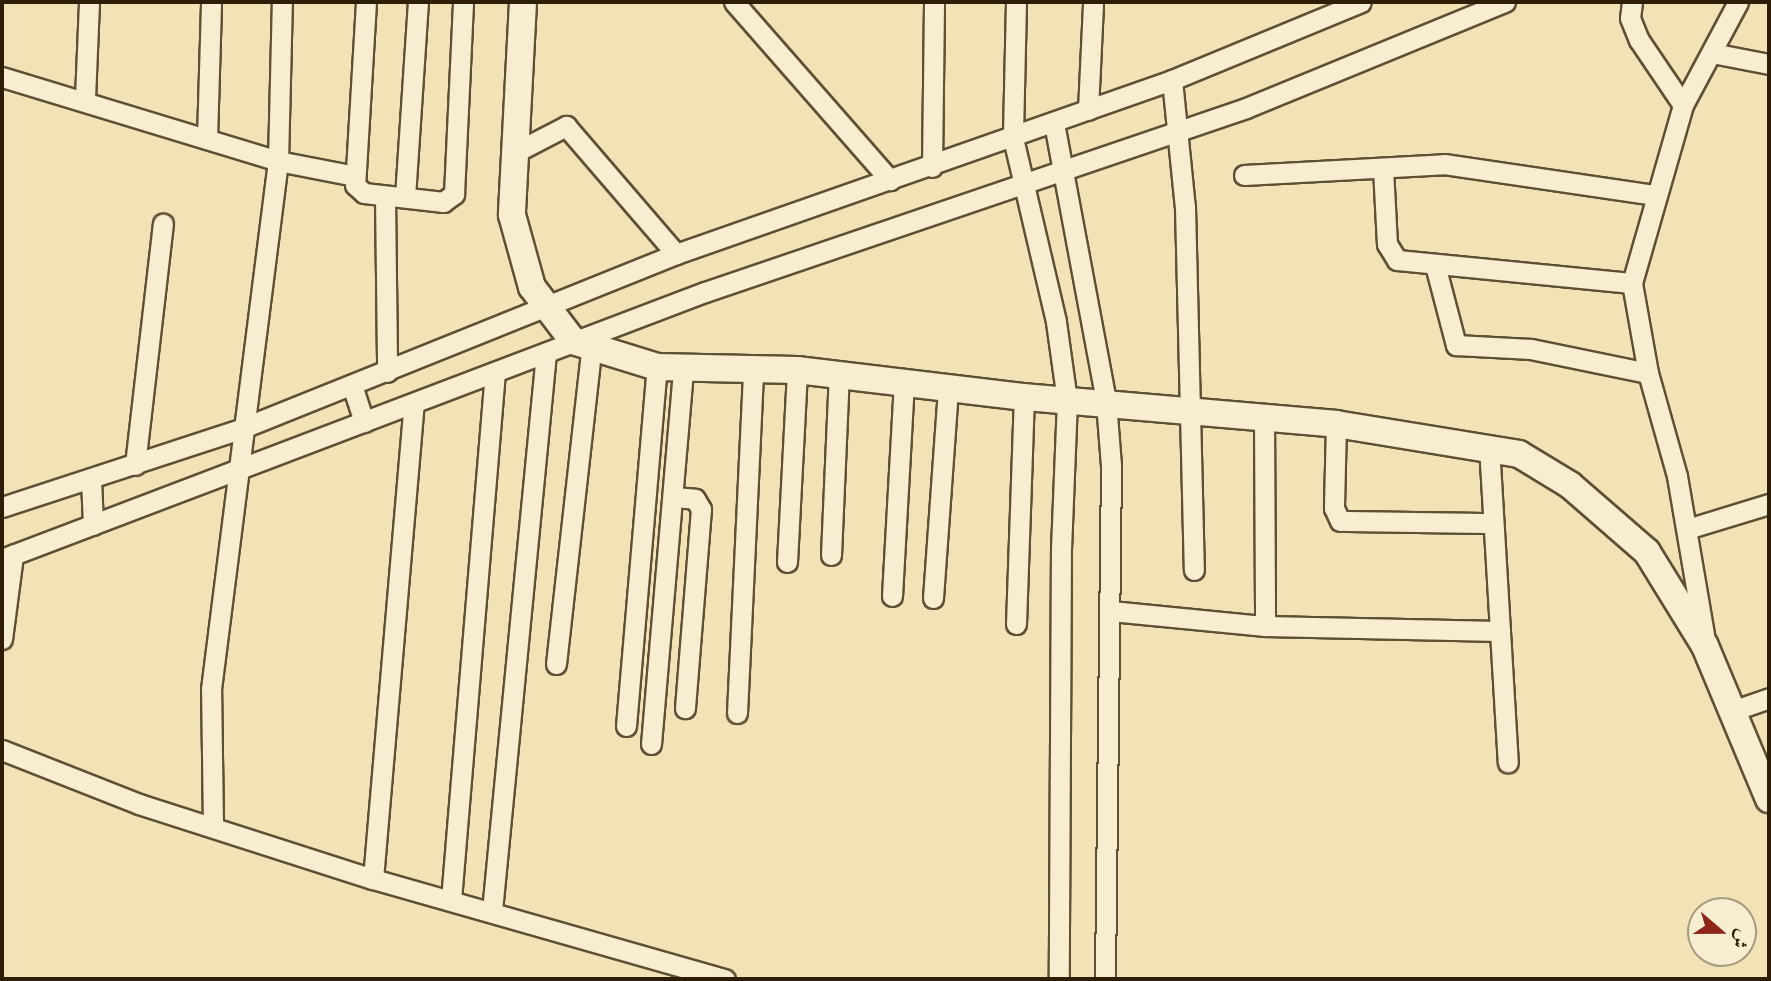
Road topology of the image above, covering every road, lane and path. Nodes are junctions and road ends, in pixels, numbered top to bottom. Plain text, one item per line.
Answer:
1 (89, 2) edge
2 (211, 2) edge
3 (282, 2) edge
4 (366, 2) edge
5 (418, 2) edge
6 (463, 2) edge
7 (523, 2) edge
8 (734, 2) edge
9 (934, 2) edge
10 (1016, 2) edge
11 (1093, 2) edge
12 (1361, 2) edge
13 (1505, 2) edge
14 (1632, 2) edge
15 (1738, 2) edge
16 (1712, 53) junction
17 (1769, 64) edge
18 (2, 77) edge
19 (1172, 80) junction
20 (85, 98) junction
21 (1683, 104) junction
22 (1088, 110) junction
23 (1054, 123) junction
24 (1179, 133) junction
25 (1013, 138) junction
26 (207, 139) junction
27 (514, 153) junction
28 (278, 161) junction
29 (1064, 166) junction
30 (932, 167) junction
31 (1383, 168) junction
32 (1244, 175) dead end
33 (355, 176) junction
34 (890, 180) junction
35 (1020, 184) junction
36 (1654, 195) junction
37 (385, 196) junction
38 (405, 197) junction
39 (163, 224) dead end
40 (676, 254) junction
41 (1436, 265) junction
42 (1632, 283) junction
43 (544, 309) junction
44 (582, 346) junction
45 (546, 353) junction
46 (657, 367) junction
47 (683, 370) junction
48 (753, 370) junction
49 (797, 370) junction
50 (387, 372) junction
51 (495, 372) junction
52 (1648, 373) junction
53 (839, 374) junction
54 (904, 382) junction
55 (352, 385) junction
56 (948, 387) junction
57 (1024, 397) junction
58 (1067, 400) junction
59 (1106, 402) junction
60 (414, 405) junction
61 (1191, 410) junction
62 (1264, 416) junction
63 (365, 422) junction
64 (1336, 424) junction
65 (243, 428) junction
66 (1489, 446) junction
67 (135, 465) junction
68 (240, 469) junction
69 (91, 478) junction
70 (674, 497) junction
71 (1769, 504) edge
72 (2, 506) edge
73 (1492, 523) junction
74 (93, 525) junction
75 (1687, 529) junction
76 (831, 555) dead end
77 (8, 557) edge
78 (787, 562) dead end
79 (1194, 570) dead end
80 (892, 596) dead end
81 (933, 598) dead end
82 (1111, 611) junction
83 (1016, 624) dead end
84 (1265, 626) junction
85 (1500, 631) junction
86 (2, 639) edge
87 (1706, 646) junction
88 (556, 664) dead end
89 (1769, 698) edge
90 (685, 708) dead end
91 (1732, 711) junction
92 (737, 713) dead end
93 (626, 726) dead end
94 (651, 744) dead end
95 (2, 750) edge
96 (1508, 762) dead end
97 (1769, 799) edge
98 (213, 826) junction
99 (373, 879) junction
100 (452, 900) junction
101 (492, 911) junction
102 (725, 979) edge
103 (1059, 979) edge
104 (1105, 979) edge

1 - 20 street
2 - 26 street
3 - 28 street
4 - 33 street
5 - 38 street
6 - 38 street
7 - 27 street
8 - 34 street
9 - 30 street
10 - 25 street
11 - 22 street
12 - 19 street
13 - 24 street
14 - 21 street
15 - 16 street
16 - 17 street
16 - 21 street
18 - 20 street
19 - 22 street
19 - 24 street
20 - 26 street
21 - 36 street
22 - 23 street
23 - 25 street
23 - 29 street
24 - 29 street
24 - 61 street
25 - 30 street
25 - 35 street
26 - 28 street
27 - 40 street
27 - 43 street
28 - 33 street
28 - 65 street
29 - 35 street
29 - 59 street
30 - 34 street
31 - 32 street
31 - 36 street
31 - 41 street
33 - 37 street
34 - 40 street
35 - 44 street
35 - 58 street
36 - 42 street
37 - 38 street
37 - 50 street
39 - 67 street
40 - 43 street
41 - 42 street
41 - 52 street
42 - 52 street
43 - 44 street
43 - 50 street
44 - 45 street
44 - 46 street
44 - 88 street
45 - 51 street
45 - 101 street
46 - 47 street
46 - 93 street
47 - 48 street
47 - 70 street
48 - 49 street
48 - 92 street
49 - 53 street
49 - 78 street
50 - 55 street
51 - 60 street
51 - 100 street
52 - 75 street
53 - 54 street
53 - 76 street
54 - 56 street
54 - 80 street
55 - 63 street
55 - 65 street
56 - 57 street
56 - 81 street
57 - 58 street
57 - 83 street
58 - 59 street
58 - 103 street
59 - 61 street
59 - 82 street
60 - 63 street
60 - 99 street
61 - 62 street
61 - 79 street
62 - 64 street
62 - 84 street
63 - 68 street
64 - 66 street
64 - 73 street
65 - 67 street
65 - 68 street
66 - 73 street
66 - 87 street
67 - 69 street
68 - 74 street
68 - 98 street
69 - 72 street
69 - 74 street
70 - 90 street
70 - 94 street
71 - 75 street
73 - 85 street
74 - 77 street
75 - 87 street
77 - 86 street
82 - 84 street
82 - 104 street
84 - 85 street
85 - 96 street
87 - 91 street
89 - 91 street
91 - 97 street
95 - 98 street
98 - 99 street
99 - 100 street
100 - 101 street
101 - 102 street

